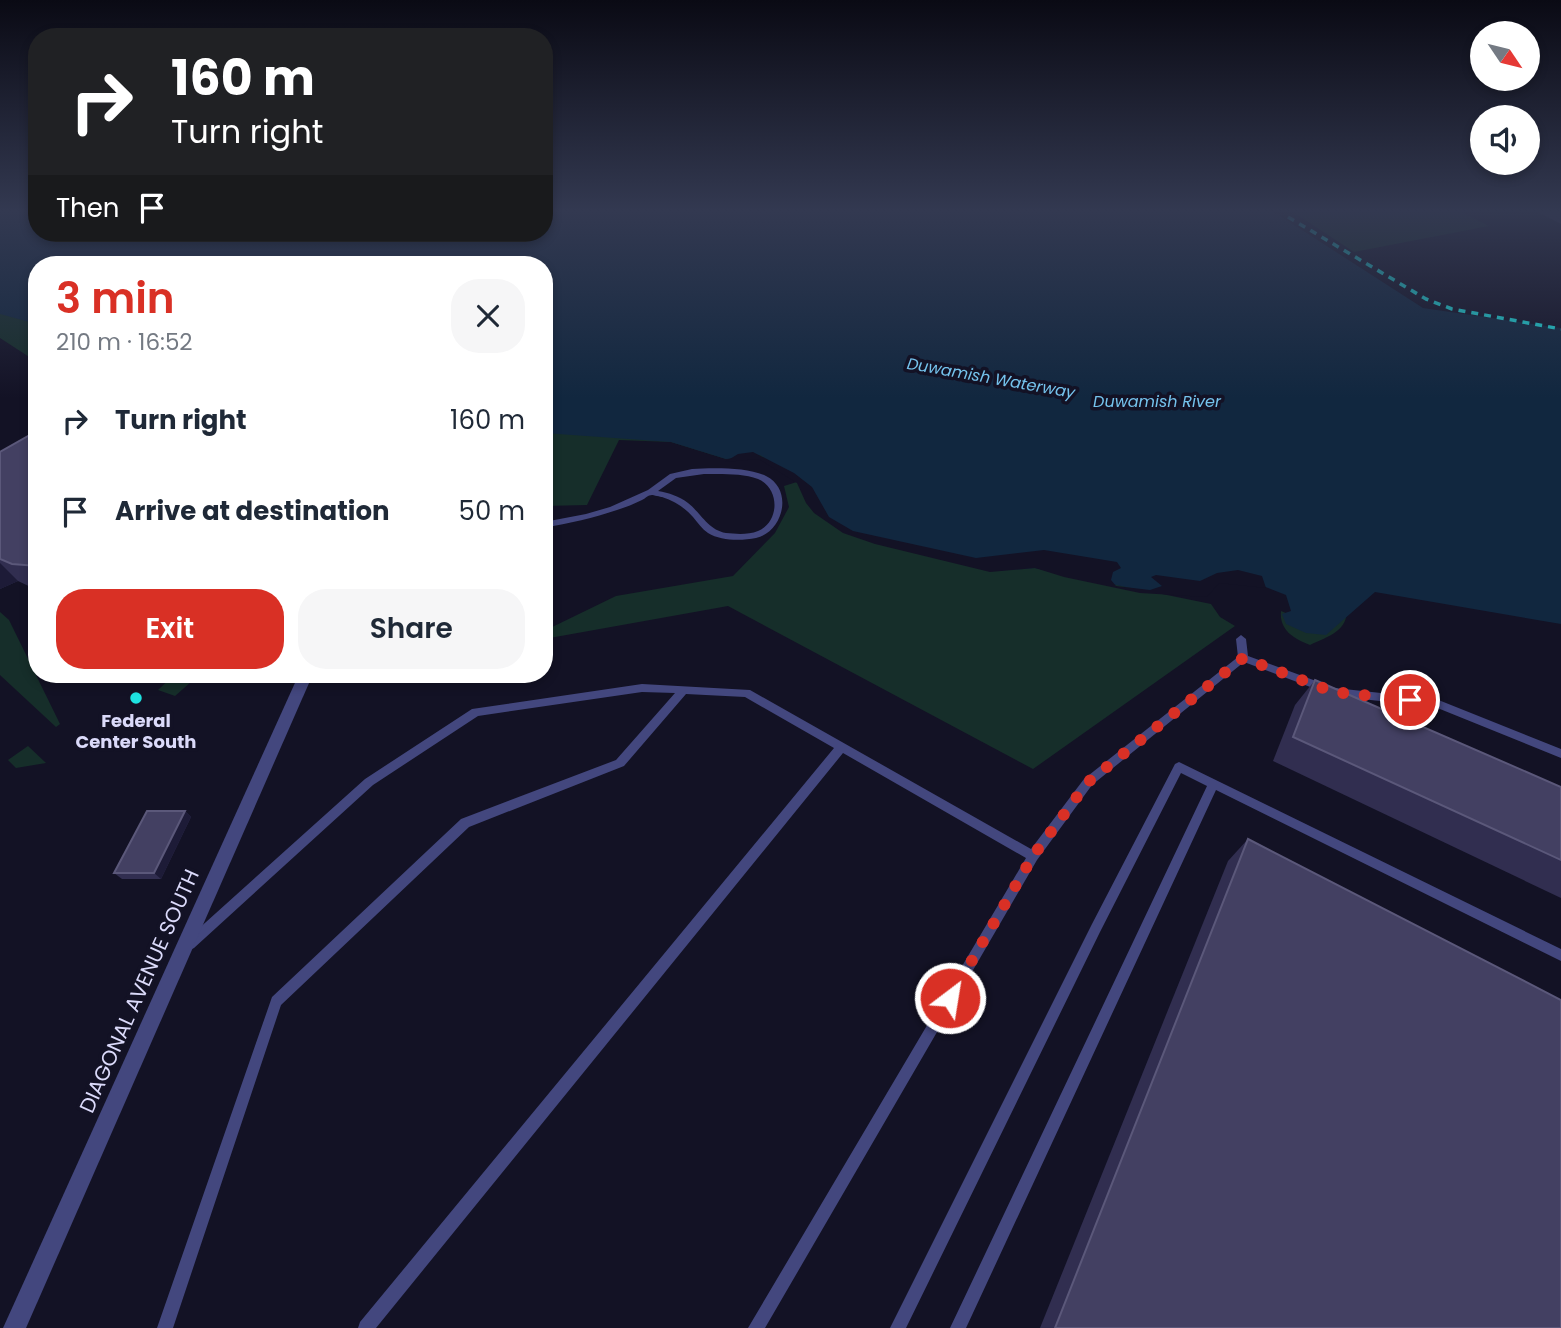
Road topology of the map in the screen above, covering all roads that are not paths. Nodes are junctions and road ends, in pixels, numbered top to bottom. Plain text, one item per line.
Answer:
1 (652, 492) junction
2 (553, 523) edge
3 (1241, 639) dead end
4 (1243, 658) junction
5 (302, 683) edge
6 (684, 690) junction
7 (841, 747) junction
8 (1561, 754) edge
9 (1213, 784) junction
10 (1033, 856) junction
11 (182, 951) junction
12 (1561, 955) edge
13 (14, 1328) edge
14 (165, 1328) edge
15 (366, 1328) edge
16 (756, 1328) edge
17 (898, 1328) edge
18 (958, 1328) edge

1 - 1 lane
1 - 2 lane
3 - 4 lane
4 - 8 lane
4 - 10 lane
5 - 11 street, DIAGONAL AVENUE SOUTH
6 - 7 lane
6 - 11 lane
6 - 14 lane
7 - 10 lane
7 - 15 lane
9 - 12 lane
9 - 17 lane
9 - 18 lane
10 - 16 lane
11 - 13 street, DIAGONAL AVENUE SOUTH

